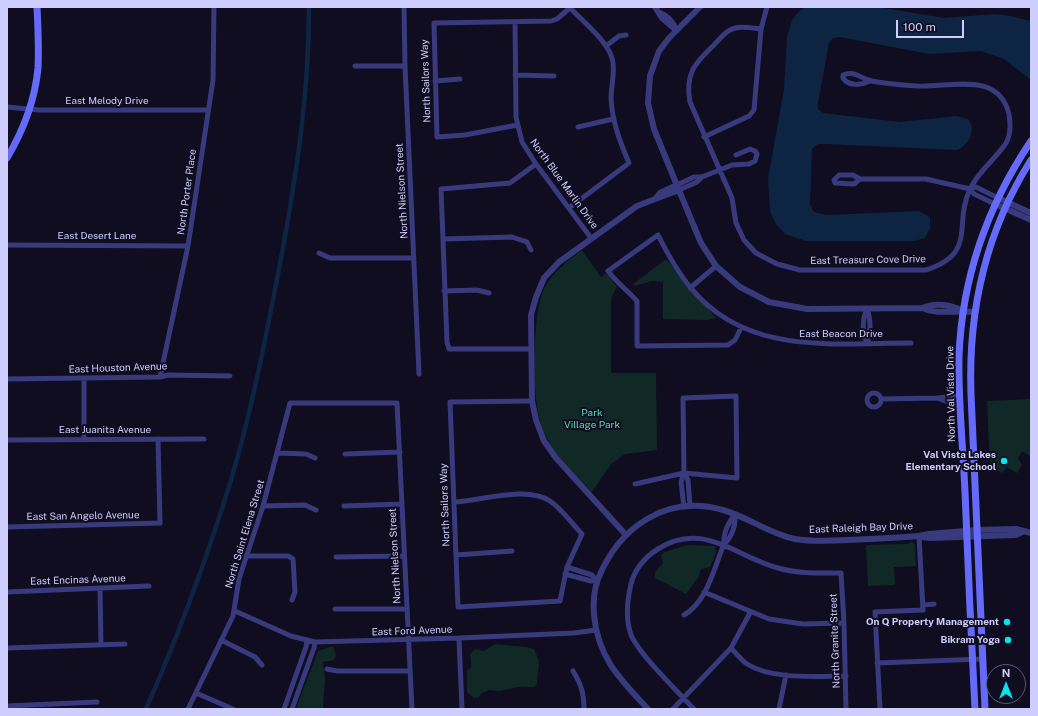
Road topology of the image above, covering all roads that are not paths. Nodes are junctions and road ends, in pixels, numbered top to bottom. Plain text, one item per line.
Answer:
1 (38, 7) edge
2 (214, 7) edge
3 (404, 7) edge
4 (654, 7) edge
5 (700, 7) edge
6 (767, 7) edge
7 (571, 8) edge
8 (515, 22) junction
9 (761, 28) junction
10 (676, 30) junction
11 (626, 35) dead end
12 (606, 46) junction
13 (355, 66) dead end
14 (405, 66) junction
15 (515, 75) junction
16 (554, 76) dead end
17 (460, 79) dead end
18 (435, 81) junction
19 (870, 81) dead end
20 (7, 107) edge
21 (29, 110) junction
22 (208, 110) junction
23 (613, 119) junction
24 (517, 125) junction
25 (578, 127) dead end
26 (704, 137) junction
27 (1031, 141) edge
28 (736, 155) dead end
29 (7, 158) edge
30 (1031, 160) edge
31 (536, 164) junction
32 (720, 169) junction
33 (860, 179) dead end
34 (678, 188) junction
35 (970, 189) junction
36 (997, 201) junction
37 (1006, 205) junction
38 (568, 208) junction
39 (1031, 213) edge
40 (1031, 220) edge
41 (591, 238) junction
42 (443, 239) junction
43 (7, 245) edge
44 (188, 246) junction
45 (531, 250) dead end
46 (319, 253) dead end
47 (414, 258) junction
48 (716, 266) junction
49 (690, 288) junction
50 (444, 291) junction
51 (489, 293) dead end
52 (867, 309) junction
53 (963, 311) junction
54 (974, 312) junction
55 (741, 328) junction
56 (867, 343) junction
57 (911, 343) dead end
58 (531, 349) junction
59 (419, 374) dead end
60 (230, 376) dead end
61 (160, 377) junction
62 (7, 379) edge
63 (84, 379) junction
64 (960, 398) junction
65 (881, 400) dead end
66 (532, 401) junction
67 (290, 403) joint
68 (84, 439) junction
69 (158, 439) junction
70 (204, 439) dead end
71 (7, 440) edge
72 (400, 452) junction
73 (278, 453) junction
74 (345, 454) dead end
75 (316, 458) dead end
76 (684, 473) junction
77 (635, 484) dead end
78 (454, 502) junction
79 (402, 504) junction
80 (263, 506) junction
81 (344, 506) dead end
82 (687, 507) junction
83 (316, 510) dead end
84 (735, 515) junction
85 (7, 527) edge
86 (977, 533) junction
87 (1031, 533) edge
88 (967, 534) junction
89 (626, 535) junction
90 (919, 536) junction
91 (724, 544) junction
92 (512, 551) dead end
93 (456, 554) junction
94 (246, 556) junction
95 (404, 556) junction
96 (336, 557) dead end
97 (567, 568) junction
98 (566, 574) junction
99 (597, 581) junction
100 (149, 586) dead end
101 (100, 588) junction
102 (7, 592) edge
103 (704, 592) junction
104 (292, 600) dead end
105 (934, 604) dead end
106 (923, 607) junction
107 (336, 609) dead end
108 (406, 609) junction
109 (235, 611) junction
110 (750, 613) junction
111 (684, 615) dead end
112 (844, 623) junction
113 (596, 630) junction
114 (459, 638) junction
115 (221, 640) junction
116 (408, 640) junction
117 (306, 641) junction
118 (315, 642) junction
119 (125, 644) dead end
120 (101, 645) junction
121 (7, 648) edge
122 (731, 648) junction
123 (972, 659) junction
124 (983, 659) junction
125 (877, 663) junction
126 (262, 665) dead end
127 (327, 669) dead end
128 (410, 671) junction
129 (573, 671) dead end
130 (786, 674) junction
131 (846, 676) junction
132 (196, 693) junction
133 (684, 698) junction
134 (97, 702) dead end
135 (7, 706) edge
136 (188, 709) edge
137 (232, 709) edge
138 (284, 709) edge
139 (292, 709) edge
140 (412, 709) edge
141 (462, 709) edge
142 (584, 709) edge
143 (648, 709) edge
144 (673, 709) edge
145 (694, 709) edge
146 (779, 709) edge
147 (846, 709) edge
148 (880, 709) edge
149 (975, 709) edge
150 (985, 709) edge

1 - 21 main road
2 - 22 street, North Porter Place
3 - 14 street, North Nielson Street
4 - 10 street
5 - 10 street
6 - 9 street
7 - 8 street
7 - 12 street
8 - 15 street, North Blue Marlin Drive
8 - 18 street, North Sailors Way
9 - 26 street
9 - 26 street, East Treasure Cove Drive
10 - 34 street
11 - 12 street
12 - 23 street
13 - 14 street
14 - 47 street, North Nielson Street
15 - 16 street
15 - 24 street, North Blue Marlin Drive
17 - 18 street
18 - 24 street, North Sailors Way
19 - 35 street, East Treasure Cove Drive
20 - 21 street, East Melody Drive
21 - 22 street, East Melody Drive
21 - 29 main road
22 - 44 street, North Porter Place
23 - 25 street
23 - 38 street
24 - 31 street, North Blue Marlin Drive
26 - 32 street, East Treasure Cove Drive
27 - 36 main road, North Val Vista Drive
28 - 32 street
30 - 37 main road, North Val Vista Drive
31 - 38 street, North Blue Marlin Drive
31 - 42 street
32 - 34 street
32 - 35 street, East Treasure Cove Drive
33 - 35 street
34 - 41 street
34 - 48 street
35 - 36 street
36 - 37 street
36 - 53 main road, North Val Vista Drive
37 - 39 street
37 - 40 street
37 - 54 main road, North Val Vista Drive
38 - 41 street, North Blue Marlin Drive
41 - 58 street
42 - 45 street
42 - 50 street
43 - 44 street, East Desert Lane
44 - 61 street, North Porter Place
46 - 47 street
47 - 59 street, North Nielson Street
48 - 49 street
48 - 52 street
49 - 55 street, East Beacon Drive
49 - 55 street, East Beacon Drive
50 - 51 street
50 - 58 street
52 - 53 street
52 - 56 street
53 - 54 street
53 - 64 main road, North Val Vista Drive
54 - 86 main road, North Val Vista Drive
55 - 56 street, East Beacon Drive
56 - 57 street, East Beacon Drive
58 - 66 street
60 - 61 street, East Houston Avenue
61 - 63 street, East Houston Avenue
62 - 63 street, East Houston Avenue
63 - 68 street
64 - 65 street
64 - 88 main road, North Val Vista Drive
66 - 78 street, North Sailors Way
66 - 89 street
67 - 72 street, North Nielson Street
67 - 73 street, North Saint Elena Street
68 - 69 street, East Juanita Avenue
68 - 71 street, East Juanita Avenue
69 - 70 street, East Juanita Avenue
69 - 85 street, East San Angelo Avenue
72 - 74 street
72 - 79 street, North Nielson Street
73 - 75 street
73 - 80 street, North Saint Elena Street
76 - 76 street
76 - 77 street
76 - 82 street
78 - 93 street, North Sailors Way
78 - 97 street
79 - 81 street
79 - 95 street, North Nielson Street
80 - 83 street
80 - 94 street, North Saint Elena Street
82 - 84 street, East Raleigh Bay Drive
82 - 89 street, East Raleigh Bay Drive
84 - 90 street, East Raleigh Bay Drive
84 - 91 street
86 - 87 street, East Raleigh Bay Drive
86 - 88 street, East Raleigh Bay Drive
86 - 124 main road, North Val Vista Drive
88 - 90 street, East Raleigh Bay Drive
88 - 123 main road, North Val Vista Drive
89 - 99 street, East Raleigh Bay Drive
90 - 106 street
91 - 103 street
91 - 112 street, North Granite Street
91 - 133 street
92 - 93 street
93 - 98 street, North Sailors Way
94 - 104 street
94 - 109 street, North Saint Elena Street
95 - 96 street
95 - 108 street, North Nielson Street
97 - 98 street
97 - 99 street
98 - 99 street
99 - 113 street, East Raleigh Bay Drive
100 - 101 street, East Encinas Avenue
101 - 102 street, East Encinas Avenue
101 - 120 street
103 - 110 street
103 - 111 street
105 - 106 street
106 - 125 street
107 - 108 street
108 - 116 street, North Nielson Street
109 - 115 street, North Saint Elena Street
109 - 117 street, East Ford Avenue
110 - 112 street
110 - 122 street
112 - 131 street, North Granite Street
113 - 114 street, East Ford Avenue
113 - 143 street, East Raleigh Bay Drive
114 - 116 street, East Ford Avenue
114 - 141 street
115 - 126 street
115 - 132 street, North Saint Elena Street
116 - 118 street, East Ford Avenue
116 - 128 street, North Nielson Street
117 - 118 street, East Ford Avenue
117 - 138 street
118 - 139 street
119 - 120 street
120 - 121 street
122 - 130 street
122 - 133 street
123 - 124 street
123 - 125 street
123 - 149 main road, North Val Vista Drive
124 - 150 main road, North Val Vista Drive
125 - 148 street
127 - 128 street
128 - 140 street, North Nielson Street
129 - 142 street
130 - 131 street
130 - 146 street
131 - 147 street, North Granite Street
132 - 136 street, North Saint Elena Street
132 - 137 street
133 - 144 street
133 - 145 street
134 - 135 street

